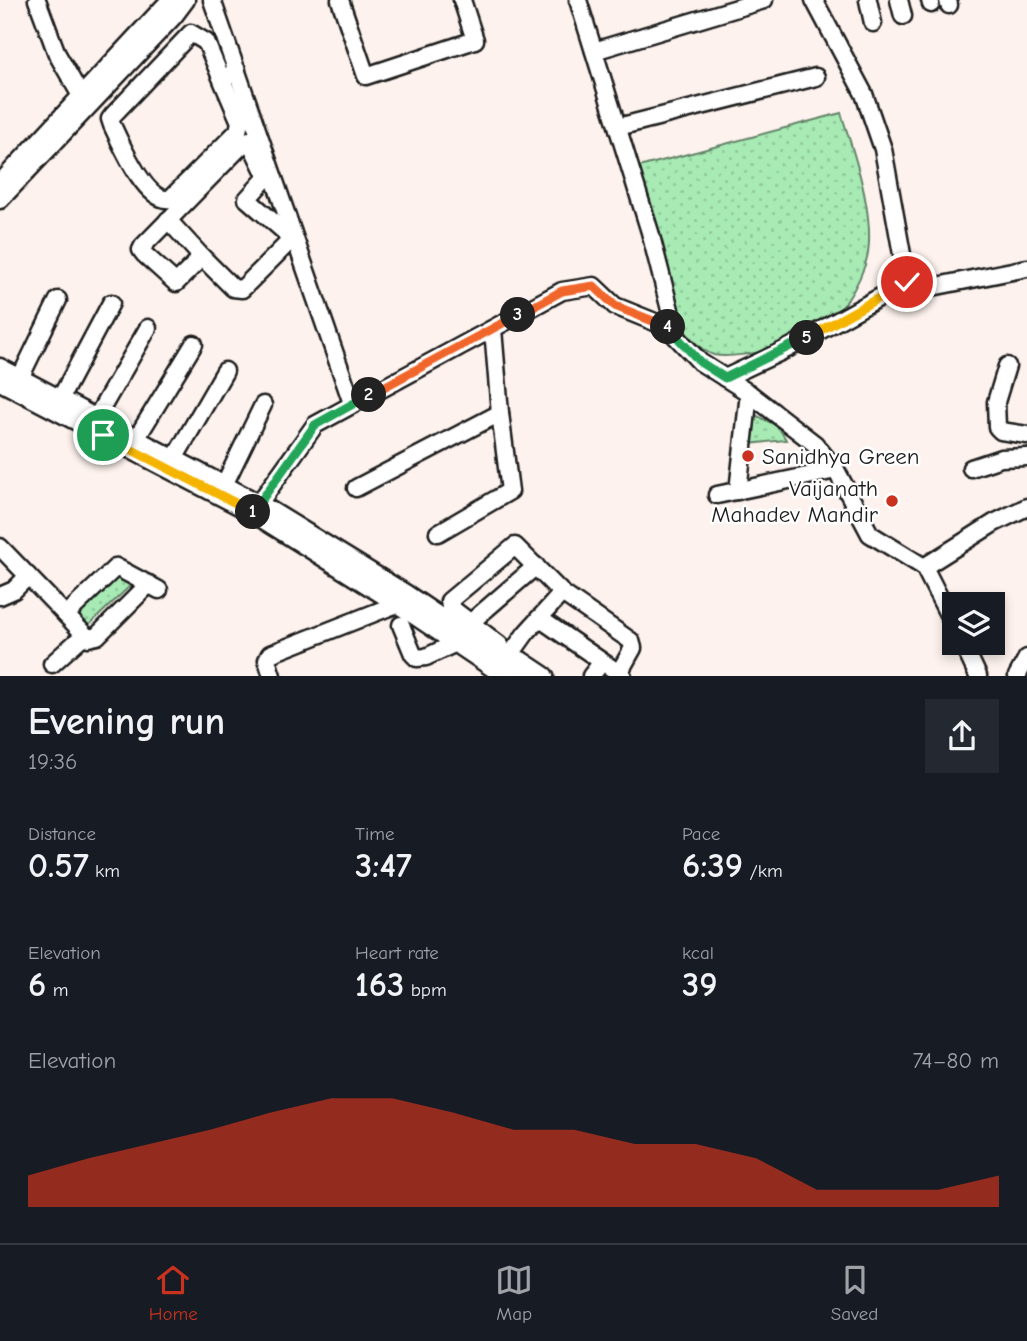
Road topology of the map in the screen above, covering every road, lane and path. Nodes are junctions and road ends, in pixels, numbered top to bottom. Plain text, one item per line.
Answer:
1 (37, 0) edge
2 (170, 0) edge
3 (187, 0) edge
4 (212, 0) edge
5 (340, 0) edge
6 (462, 0) edge
7 (764, 0) edge
8 (814, 0) edge
9 (868, 0) edge
10 (584, 1) edge
11 (873, 23) dead end
12 (594, 51) junction
13 (237, 71) junction
14 (816, 77) dead end
15 (222, 80) junction
16 (88, 97) junction
17 (113, 115) junction
18 (618, 127) junction
19 (270, 174) junction
20 (0, 183) edge
21 (0, 200) edge
22 (284, 206) junction
23 (168, 220) junction
24 (271, 220) junction
25 (202, 257) junction
26 (1027, 268) edge
27 (907, 282) junction
28 (58, 300) dead end
29 (111, 303) dead end
30 (148, 328) dead end
31 (493, 329) junction
32 (672, 332) junction
33 (194, 344) dead end
34 (1007, 366) dead end
35 (0, 367) edge
36 (225, 371) dead end
37 (20, 378) junction
38 (725, 378) junction
39 (0, 382) edge
40 (749, 393) junction
41 (60, 399) junction
42 (352, 404) junction
43 (263, 405) dead end
44 (500, 413) junction
45 (96, 418) junction
46 (1027, 435) edge
47 (136, 439) junction
48 (1027, 457) edge
49 (174, 459) junction
50 (971, 468) dead end
51 (836, 470) junction
52 (224, 485) junction
53 (356, 488) dead end
54 (738, 491) junction
55 (717, 495) dead end
56 (1027, 507) edge
57 (256, 508) junction
58 (438, 533) dead end
59 (0, 547) edge
60 (536, 566) junction
61 (924, 567) junction
62 (28, 576) junction
63 (562, 593) junction
64 (0, 596) edge
65 (942, 602) edge
66 (397, 604) junction
67 (66, 615) junction
68 (539, 618) junction
69 (470, 622) junction
70 (401, 625) dead end
71 (84, 635) junction
72 (456, 643) junction
73 (968, 655) edge
74 (1027, 658) edge
75 (602, 662) junction
76 (507, 663) edge
77 (52, 664) dead end
78 (621, 675) edge
79 (272, 676) edge
80 (528, 676) edge
81 (545, 676) edge
82 (591, 676) edge
83 (978, 676) edge
84 (1017, 676) edge

1 - 16 street
2 - 16 street
3 - 16 street
4 - 13 street
5 - 6 street
7 - 12 street
8 - 27 street
9 - 11 street
10 - 12 street
12 - 18 street
13 - 15 street
13 - 19 street
14 - 18 street
15 - 17 street
15 - 17 street
16 - 17 street
16 - 20 street
16 - 21 street
18 - 32 street
19 - 22 street
19 - 23 street
19 - 24 street
22 - 24 street
22 - 42 street
23 - 25 street
23 - 25 street
24 - 25 street
26 - 27 street
27 - 38 street
28 - 37 street
29 - 41 street
30 - 45 street
31 - 32 street
31 - 42 street
31 - 44 street
32 - 38 street
33 - 47 street
34 - 46 street
35 - 37 street
36 - 49 street
37 - 41 street
38 - 40 street
39 - 57 street
40 - 51 street
40 - 54 street
41 - 45 street
42 - 57 street
43 - 52 street
44 - 53 street
44 - 58 street
45 - 47 street
47 - 49 street
48 - 50 street
49 - 52 street
51 - 54 street
51 - 61 street
52 - 57 street
54 - 55 street
56 - 61 street
57 - 66 street
57 - 76 street
59 - 62 street
60 - 63 street
60 - 69 street
60 - 69 street
61 - 65 street
62 - 64 street
62 - 67 street
63 - 68 street
63 - 78 street
66 - 72 street
66 - 79 street
67 - 71 street
67 - 71 street
68 - 75 street
68 - 76 street
69 - 76 street
70 - 72 street
71 - 77 street
72 - 76 street
73 - 83 street
74 - 84 street
75 - 78 street
75 - 82 street
76 - 80 street
76 - 81 street

